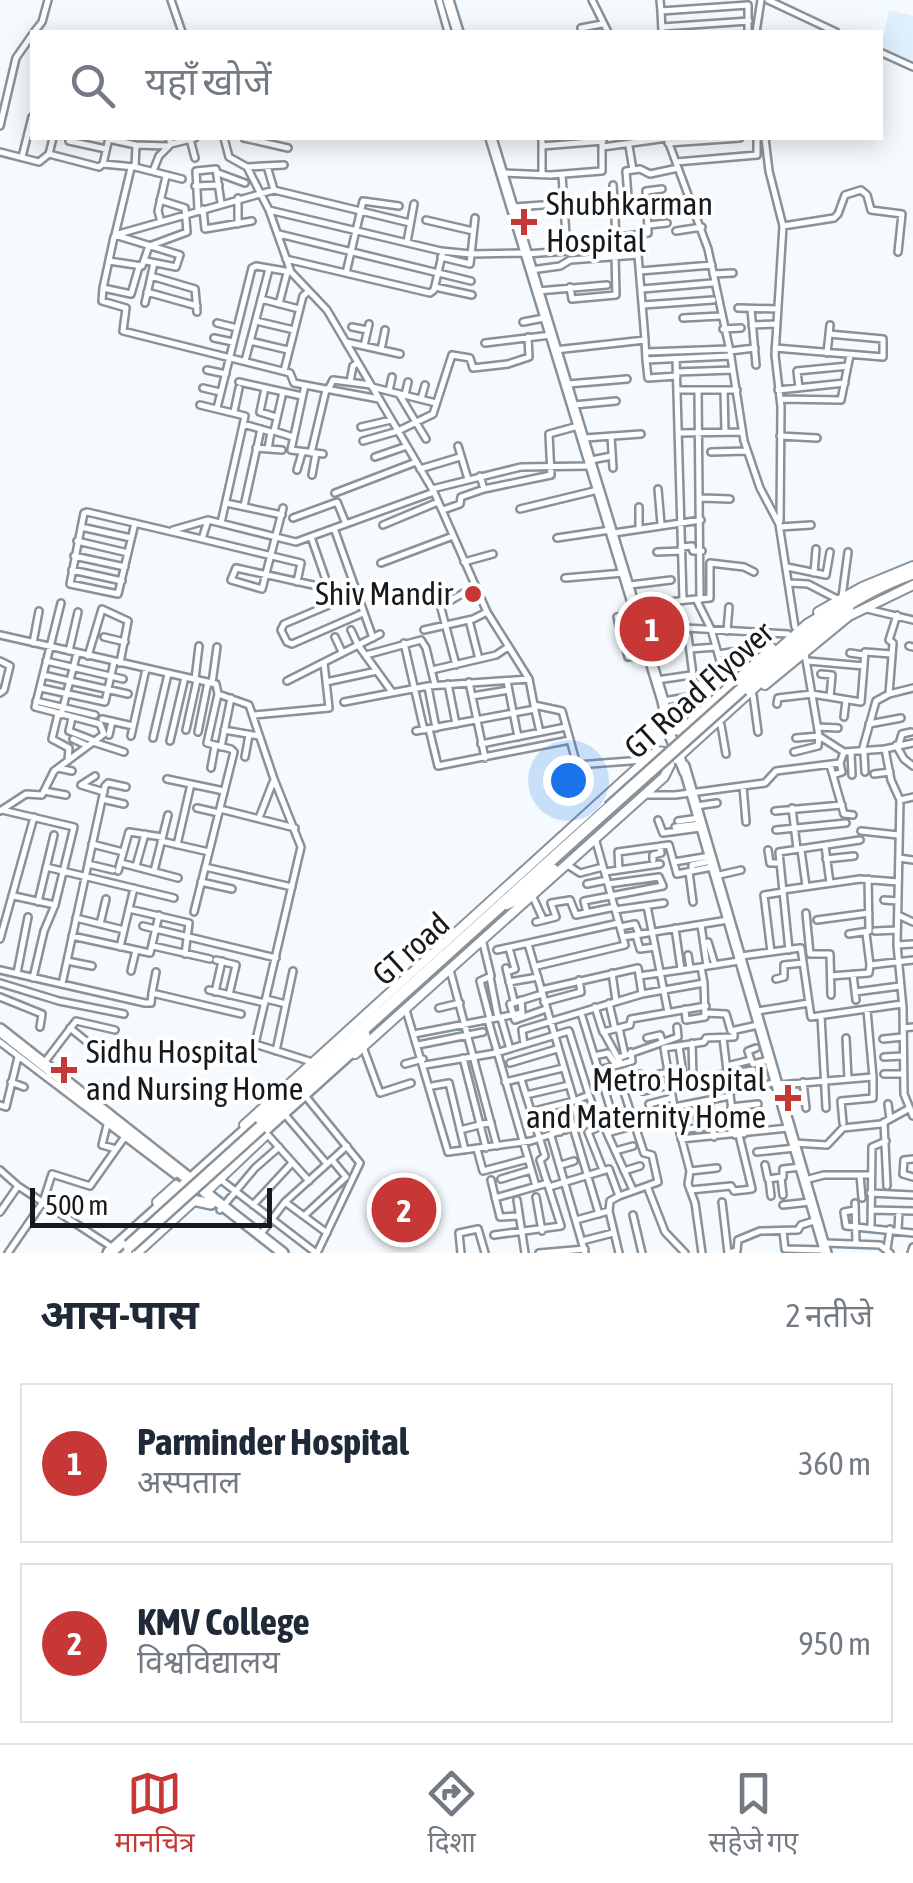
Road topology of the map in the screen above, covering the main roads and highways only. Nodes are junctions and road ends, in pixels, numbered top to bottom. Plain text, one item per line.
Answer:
1 (448, 0) edge
2 (453, 30) edge
3 (492, 140) edge
4 (913, 576) edge
5 (670, 728) junction
6 (674, 743) junction
7 (505, 904) joint
8 (0, 1034) edge
9 (361, 1039) junction
10 (189, 1184) junction
11 (825, 1249) edge
12 (120, 1250) edge
13 (278, 1252) edge

1 - 2 main road
3 - 5 main road
4 - 7 highway, GT Road Flyover, bridge
5 - 6 main road
5 - 6 main road
6 - 11 main road
7 - 9 highway, GT road
8 - 10 highway
8 - 10 highway
9 - 10 highway
9 - 10 highway
9 - 12 highway, bridge
10 - 12 highway
10 - 12 highway
10 - 13 main road

